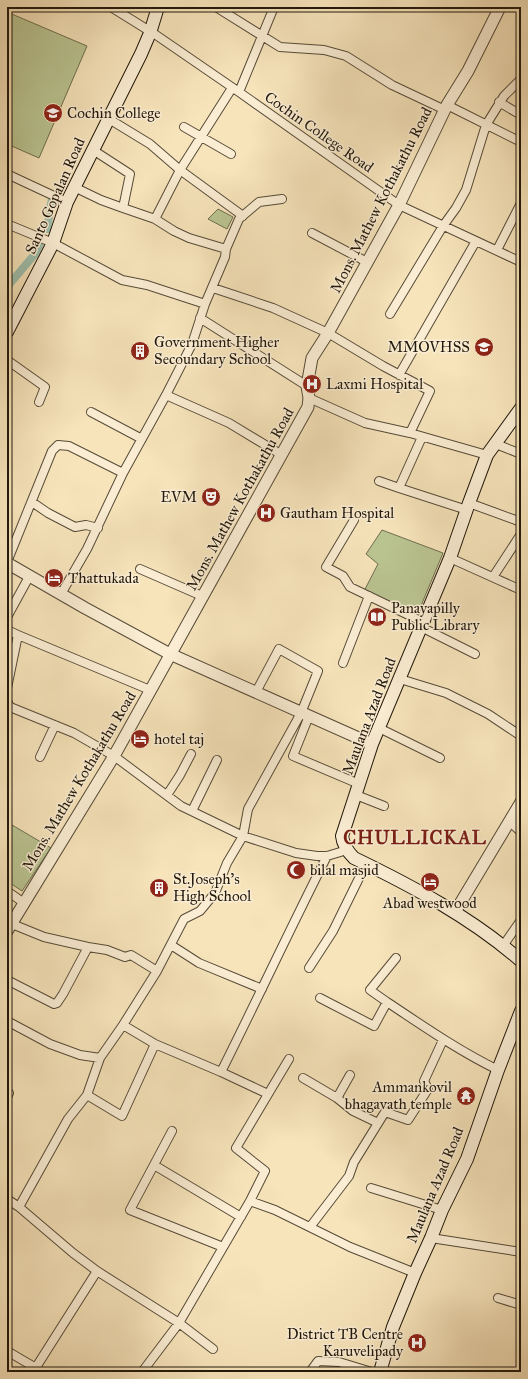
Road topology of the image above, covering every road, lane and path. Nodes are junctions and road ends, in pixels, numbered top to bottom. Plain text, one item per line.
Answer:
1 (111, 7) edge
2 (158, 7) edge
3 (216, 7) edge
4 (274, 7) edge
5 (500, 7) edge
6 (150, 33) junction
7 (262, 36) junction
8 (521, 79) edge
9 (232, 88) junction
10 (239, 92) junction
11 (500, 102) junction
12 (446, 107) junction
13 (521, 115) edge
14 (109, 119) junction
15 (486, 125) junction
16 (184, 127) dead end
17 (200, 137) junction
18 (521, 142) edge
19 (93, 150) junction
20 (231, 154) dead end
21 (180, 170) junction
22 (7, 174) edge
23 (74, 187) junction
24 (282, 199) dead end
25 (67, 202) junction
26 (521, 203) edge
27 (399, 205) junction
28 (123, 208) junction
29 (243, 216) junction
30 (155, 219) junction
31 (7, 224) edge
32 (443, 226) junction
33 (312, 233) dead end
34 (476, 241) junction
35 (53, 243) junction
36 (226, 249) junction
37 (497, 250) junction
38 (368, 262) junction
39 (521, 262) edge
40 (213, 288) junction
41 (205, 304) junction
42 (390, 314) dead end
43 (200, 318) junction
44 (7, 332) edge
45 (328, 333) junction
46 (7, 360) edge
47 (399, 375) junction
48 (308, 386) junction
49 (166, 395) junction
50 (309, 398) junction
51 (39, 402) dead end
52 (521, 408) edge
53 (91, 412) dead end
54 (410, 433) junction
55 (422, 437) junction
56 (142, 439) junction
57 (496, 444) junction
58 (521, 454) edge
59 (282, 455) junction
60 (487, 455) junction
61 (123, 473) junction
62 (379, 481) dead end
63 (399, 488) junction
64 (32, 502) junction
65 (468, 506) junction
66 (354, 520) dead end
67 (521, 522) edge
68 (98, 528) junction
69 (521, 534) edge
70 (450, 558) junction
71 (7, 562) edge
72 (140, 569) dead end
73 (30, 576) junction
74 (493, 577) junction
75 (521, 590) edge
76 (61, 594) junction
77 (202, 596) junction
78 (369, 596) junction
79 (7, 617) edge
80 (422, 624) junction
81 (7, 630) edge
82 (18, 635) junction
83 (170, 654) junction
84 (475, 654) dead end
85 (343, 664) dead end
86 (400, 679) junction
87 (7, 688) edge
88 (150, 690) junction
89 (256, 692) junction
90 (8, 706) edge
91 (305, 715) junction
92 (55, 725) junction
93 (379, 728) junction
94 (521, 736) edge
95 (372, 744) junction
96 (191, 754) dead end
97 (114, 756) junction
98 (40, 758) dead end
99 (440, 758) dead end
100 (217, 760) dead end
101 (357, 789) junction
102 (167, 795) junction
103 (521, 802) edge
104 (384, 806) dead end
105 (192, 811) junction
106 (509, 821) junction
107 (521, 832) edge
108 (243, 836) junction
109 (346, 850) junction
110 (327, 856) junction
111 (366, 864) junction
112 (7, 891) edge
113 (24, 903) junction
114 (455, 912) junction
115 (521, 920) edge
116 (9, 928) edge
117 (171, 945) junction
118 (503, 946) junction
119 (88, 947) junction
120 (396, 958) dead end
121 (521, 961) edge
122 (309, 968) dead end
123 (157, 971) junction
124 (7, 980) edge
125 (262, 990) junction
126 (320, 998) dead end
127 (387, 1002) junction
128 (521, 1011) edge
129 (7, 1021) edge
130 (123, 1025) junction
131 (443, 1040) junction
132 (154, 1044) junction
133 (100, 1058) junction
134 (289, 1059) dead end
135 (498, 1070) junction
136 (221, 1072) junction
137 (350, 1075) dead end
138 (303, 1078) dead end
139 (268, 1094) junction
140 (87, 1095) junction
141 (337, 1098) junction
142 (378, 1123) junction
143 (172, 1132) dead end
144 (154, 1165) junction
145 (371, 1188) dead end
146 (7, 1199) edge
147 (250, 1201) junction
148 (19, 1207) junction
149 (442, 1210) junction
150 (241, 1217) junction
151 (310, 1227) junction
152 (431, 1238) junction
153 (223, 1247) junction
154 (521, 1252) edge
155 (97, 1271) junction
156 (415, 1273) junction
157 (498, 1298) dead end
158 (521, 1305) edge
159 (179, 1323) junction
160 (213, 1350) dead end
161 (7, 1351) edge
162 (34, 1370) edge
163 (142, 1372) edge
164 (310, 1372) edge
165 (372, 1372) edge
166 (380, 1372) edge

1 - 6 street, Cochin College Road
2 - 6 main road, Santo Gopalan Road
3 - 7 street
4 - 7 street
5 - 12 street, Mons. Mathew Kothakathu Road
6 - 9 street, Cochin College Road
6 - 14 main road, Santo Gopalan Road
7 - 10 street
7 - 12 street
8 - 11 street
9 - 10 street, Cochin College Road
9 - 17 street
10 - 27 street, Cochin College Road
11 - 13 street
11 - 15 street
12 - 15 street
12 - 27 street, Mons. Mathew Kothakathu Road
14 - 19 main road, Santo Gopalan Road
14 - 21 street
15 - 18 street
15 - 32 street
16 - 17 street
17 - 20 street
17 - 21 street
19 - 23 main road, Santo Gopalan Road
19 - 28 street
21 - 29 street
21 - 30 street
22 - 25 street
23 - 25 main road, Santo Gopalan Road
23 - 28 street
24 - 29 street
25 - 35 main road, Santo Gopalan Road
26 - 37 street
27 - 32 street, Cochin College Road
27 - 38 street, Mons. Mathew Kothakathu Road
28 - 30 street
29 - 36 street
30 - 36 street
31 - 35 street
32 - 34 street, Cochin College Road
32 - 42 street
33 - 38 street
34 - 37 street, Cochin College Road
34 - 47 street
35 - 41 street
35 - 44 main road, Santo Gopalan Road
36 - 40 street
37 - 39 street, Cochin College Road
38 - 45 street, Mons. Mathew Kothakathu Road
40 - 41 street
40 - 45 street
41 - 43 street
43 - 48 street
43 - 49 street
45 - 47 street
45 - 48 street, Mons. Mathew Kothakathu Road
46 - 51 street
47 - 54 street
48 - 50 street, Mons. Mathew Kothakathu Road
49 - 56 street
49 - 59 street
50 - 54 street
50 - 59 street, Mons. Mathew Kothakathu Road
52 - 57 main road, Maulana Azad Road
53 - 56 street
54 - 55 street
55 - 60 street
55 - 63 street
56 - 61 street
57 - 58 street
57 - 60 main road, Maulana Azad Road
59 - 77 street, Mons. Mathew Kothakathu Road
60 - 65 main road, Maulana Azad Road
61 - 64 street
61 - 68 street
62 - 63 street
63 - 65 street
64 - 68 street
64 - 71 street
65 - 67 street
65 - 70 main road, Maulana Azad Road
66 - 78 street
68 - 76 street
69 - 74 street
70 - 74 street
70 - 80 main road, Maulana Azad Road
71 - 73 street
72 - 77 street
73 - 76 street
73 - 79 street
74 - 75 street
76 - 83 street
77 - 83 street, Mons. Mathew Kothakathu Road
78 - 80 street
78 - 85 street
80 - 84 street
80 - 86 main road, Maulana Azad Road
81 - 82 street
82 - 87 street
82 - 88 street
83 - 88 street, Mons. Mathew Kothakathu Road
83 - 89 street
86 - 93 main road, Maulana Azad Road
86 - 94 street
88 - 97 street, Mons. Mathew Kothakathu Road
89 - 91 street
89 - 91 street
90 - 92 street
91 - 95 street
91 - 101 street
91 - 108 street
92 - 97 street
92 - 98 street
93 - 95 main road, Maulana Azad Road
93 - 99 street
95 - 101 main road, Maulana Azad Road
96 - 102 street
97 - 102 street
97 - 113 street, Mons. Mathew Kothakathu Road
100 - 105 street
101 - 104 street
101 - 109 main road, Maulana Azad Road
102 - 105 street
103 - 106 street
105 - 108 street
106 - 107 street
106 - 114 street
108 - 110 street
108 - 117 street
109 - 110 street
109 - 111 main road
110 - 125 street
111 - 114 main road
111 - 122 street
112 - 113 street
113 - 116 street, Mons. Mathew Kothakathu Road
114 - 118 main road
115 - 118 street
116 - 119 street
117 - 123 street
117 - 125 street
118 - 121 main road
119 - 123 street
119 - 124 street
120 - 127 street
123 - 130 street
125 - 136 street
126 - 127 street
127 - 131 street
128 - 135 main road, Maulana Azad Road
129 - 133 street
130 - 132 street
130 - 133 street
131 - 135 street
131 - 142 street
132 - 136 street
132 - 140 street
133 - 140 street
134 - 139 street
135 - 149 main road, Maulana Azad Road
136 - 139 street
137 - 141 street
138 - 141 street
139 - 147 street
140 - 148 street
141 - 142 street
142 - 151 street
143 - 144 street
144 - 150 street
144 - 153 street
145 - 149 street
146 - 148 street
147 - 150 street
147 - 151 street
148 - 155 street
149 - 152 main road, Maulana Azad Road
150 - 153 street
151 - 156 street
152 - 154 street
152 - 156 main road, Maulana Azad Road
153 - 159 street
155 - 159 street
155 - 162 street
156 - 166 main road, Maulana Azad Road
157 - 158 street
159 - 160 street
159 - 163 street
161 - 162 street
164 - 165 street

